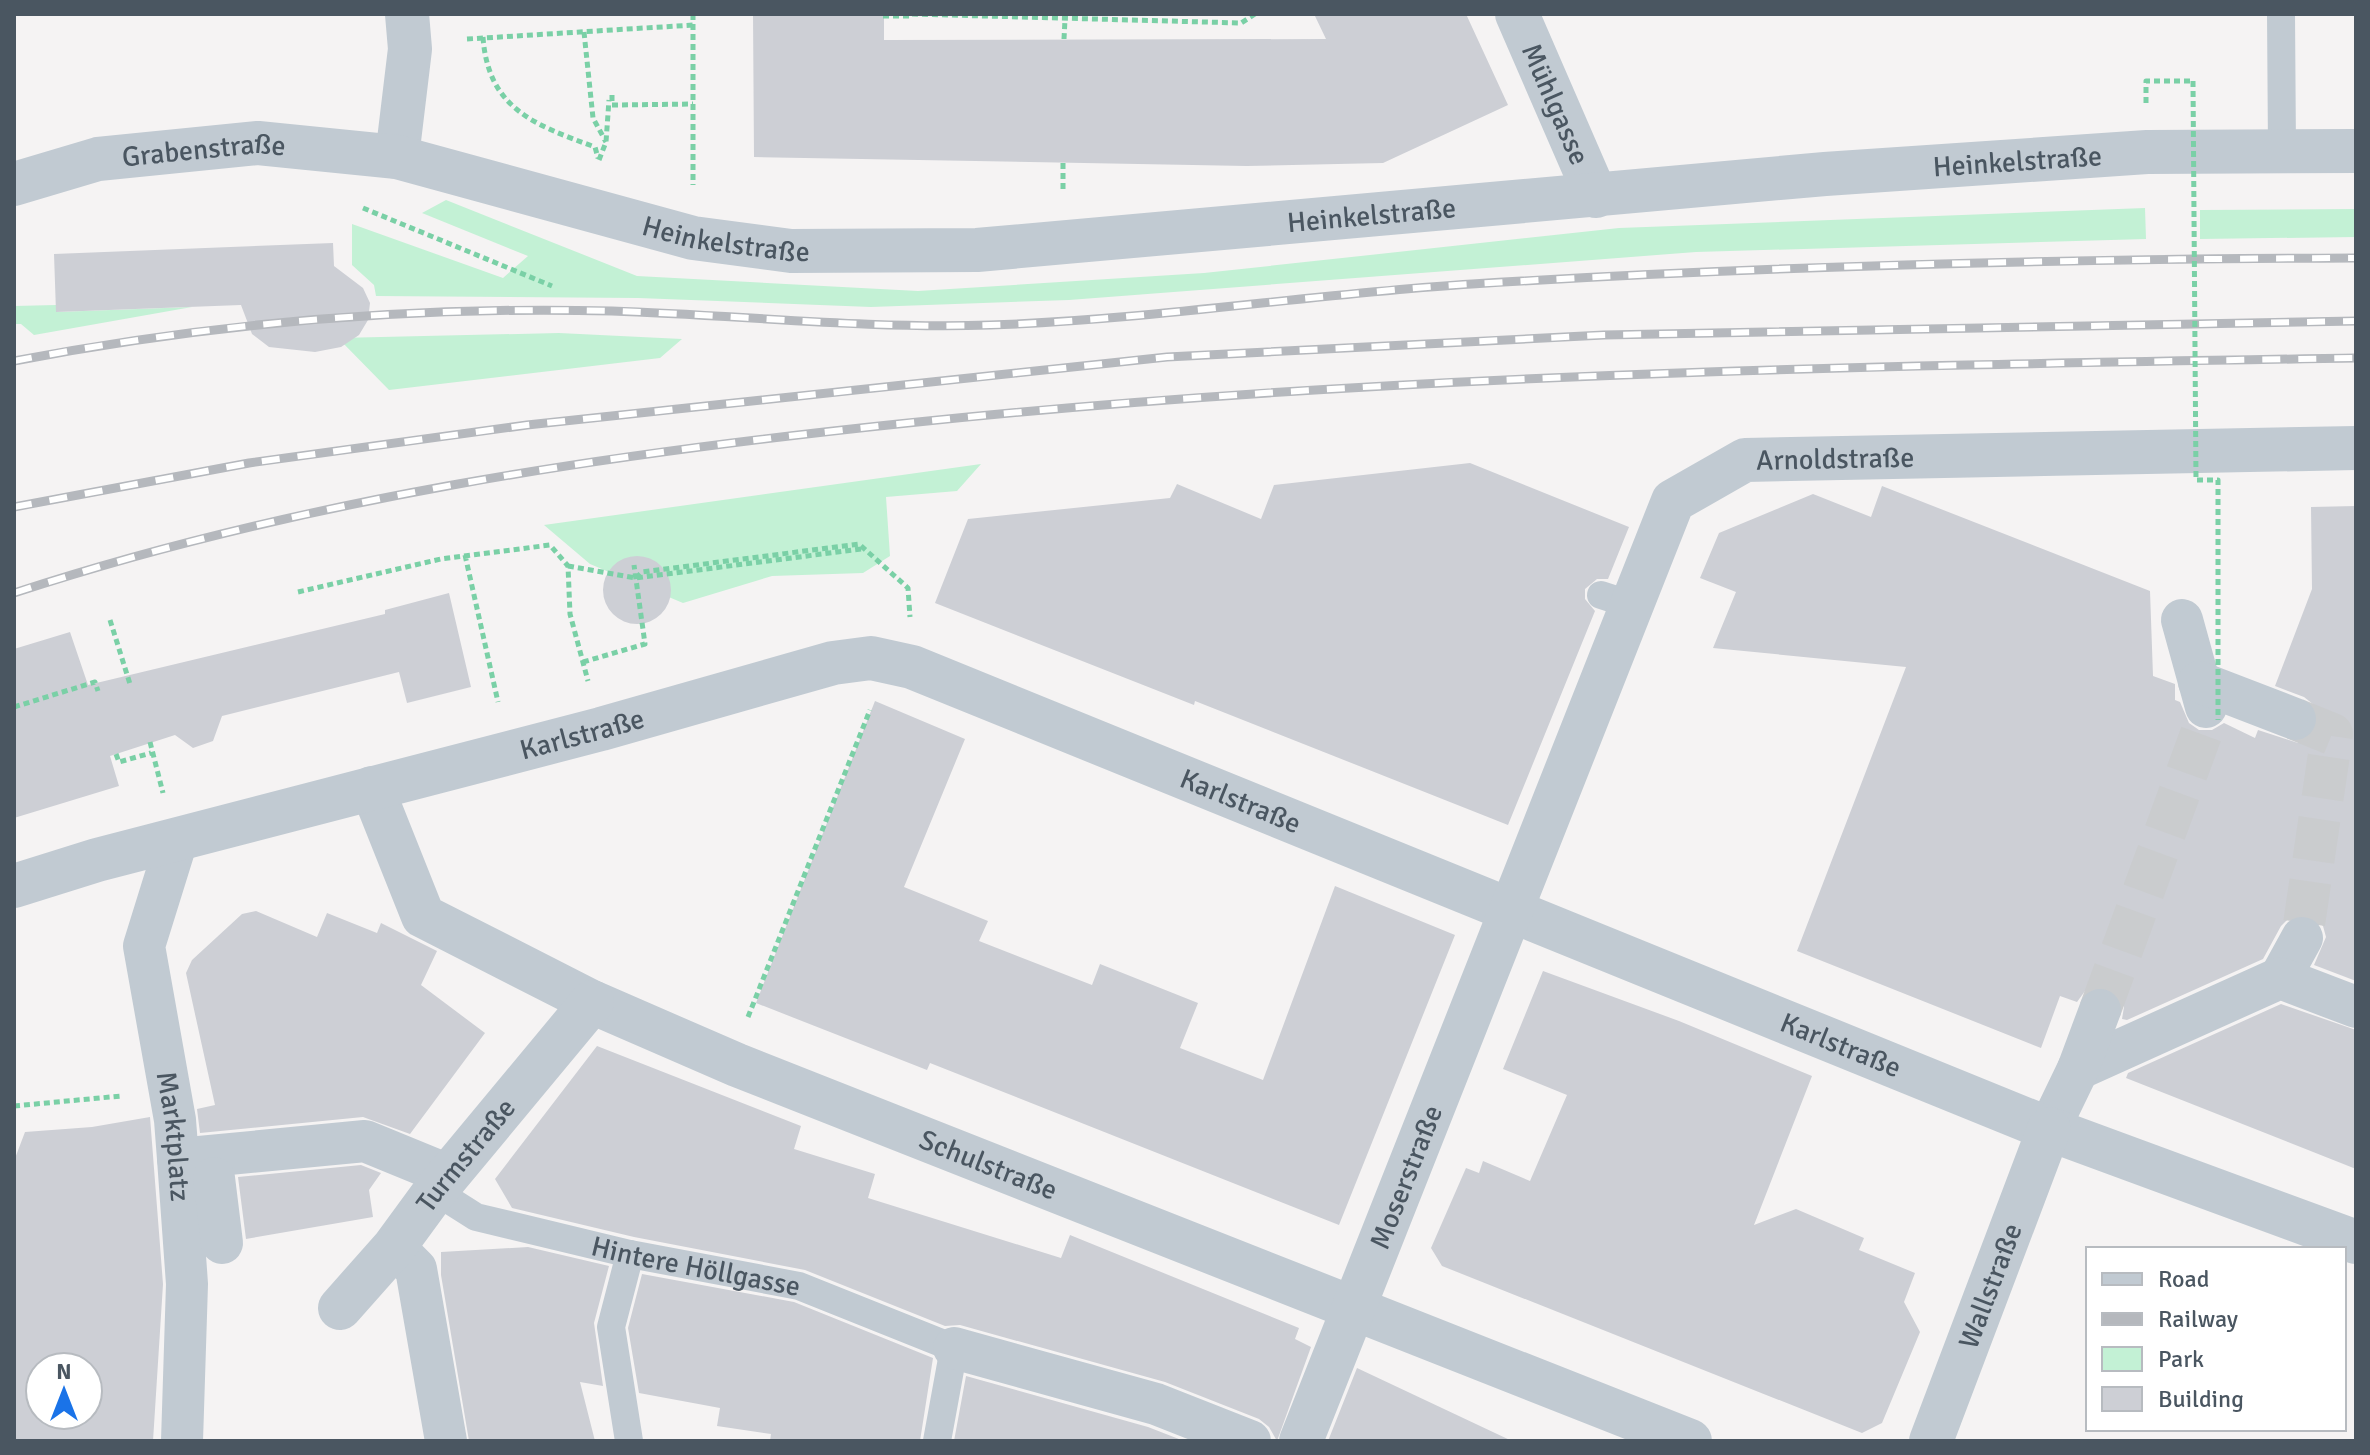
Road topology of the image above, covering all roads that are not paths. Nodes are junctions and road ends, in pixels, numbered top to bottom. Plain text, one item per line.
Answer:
1 (407, 14) edge
2 (1517, 14) edge
3 (2281, 14) edge
4 (2282, 151) junction
5 (2356, 151) edge
6 (397, 157) junction
7 (14, 184) edge
8 (1596, 196) junction
9 (2356, 448) edge
10 (2182, 620) dead end
11 (2295, 719) tunnel mouth
12 (372, 788) junction
13 (177, 840) junction
14 (14, 886) edge
15 (1512, 913) junction
16 (2302, 938) tunnel mouth
17 (2280, 978) junction
18 (592, 1002) junction
19 (2356, 1007) edge
20 (2100, 1010) tunnel mouth
21 (2078, 1069) junction
22 (2049, 1129) junction
23 (178, 1159) junction
24 (214, 1178) dead end
25 (442, 1183) junction
26 (2355, 1239) edge
27 (222, 1243) dead end
28 (394, 1247) junction
29 (630, 1254) junction
30 (340, 1308) dead end
31 (1350, 1309) junction
32 (954, 1348) junction
33 (182, 1441) edge
34 (446, 1441) edge
35 (629, 1441) edge
36 (937, 1441) edge
37 (1250, 1441) edge
38 (1301, 1441) edge
39 (1690, 1441) edge
40 (1931, 1441) edge

1 - 6 street
2 - 8 street, Mühlgasse
3 - 4 lane
4 - 5 street, Heinkelstraße
4 - 8 street, Heinkelstraße
6 - 7 street, Grabenstraße
6 - 8 street, Heinkelstraße
9 - 15 street, Arnoldstraße
10 - 11 street
12 - 13 street, Karlstraße
12 - 15 street, Karlstraße
12 - 18 street, Schulstraße
13 - 14 street, Karlstraße
13 - 23 street, Marktplatz
15 - 22 street, Karlstraße
15 - 31 street, Moserstraße
16 - 17 street
17 - 19 street
17 - 21 street
18 - 25 street, Turmstraße
18 - 31 street, Schulstraße
20 - 21 street
21 - 22 street
22 - 26 street, Karlstraße
22 - 40 street, Wallstraße
23 - 25 street
23 - 33 street, Marktplatz
24 - 27 street
25 - 28 street, Turmstraße
25 - 29 lane, Hintere Höllgasse
28 - 30 street, Turmstraße
28 - 34 street
29 - 32 lane, Hintere Höllgasse
29 - 35 lane
31 - 38 street, Moserstraße
31 - 39 street, Schulstraße
32 - 36 lane
32 - 37 street, Hintere Höllgasse

